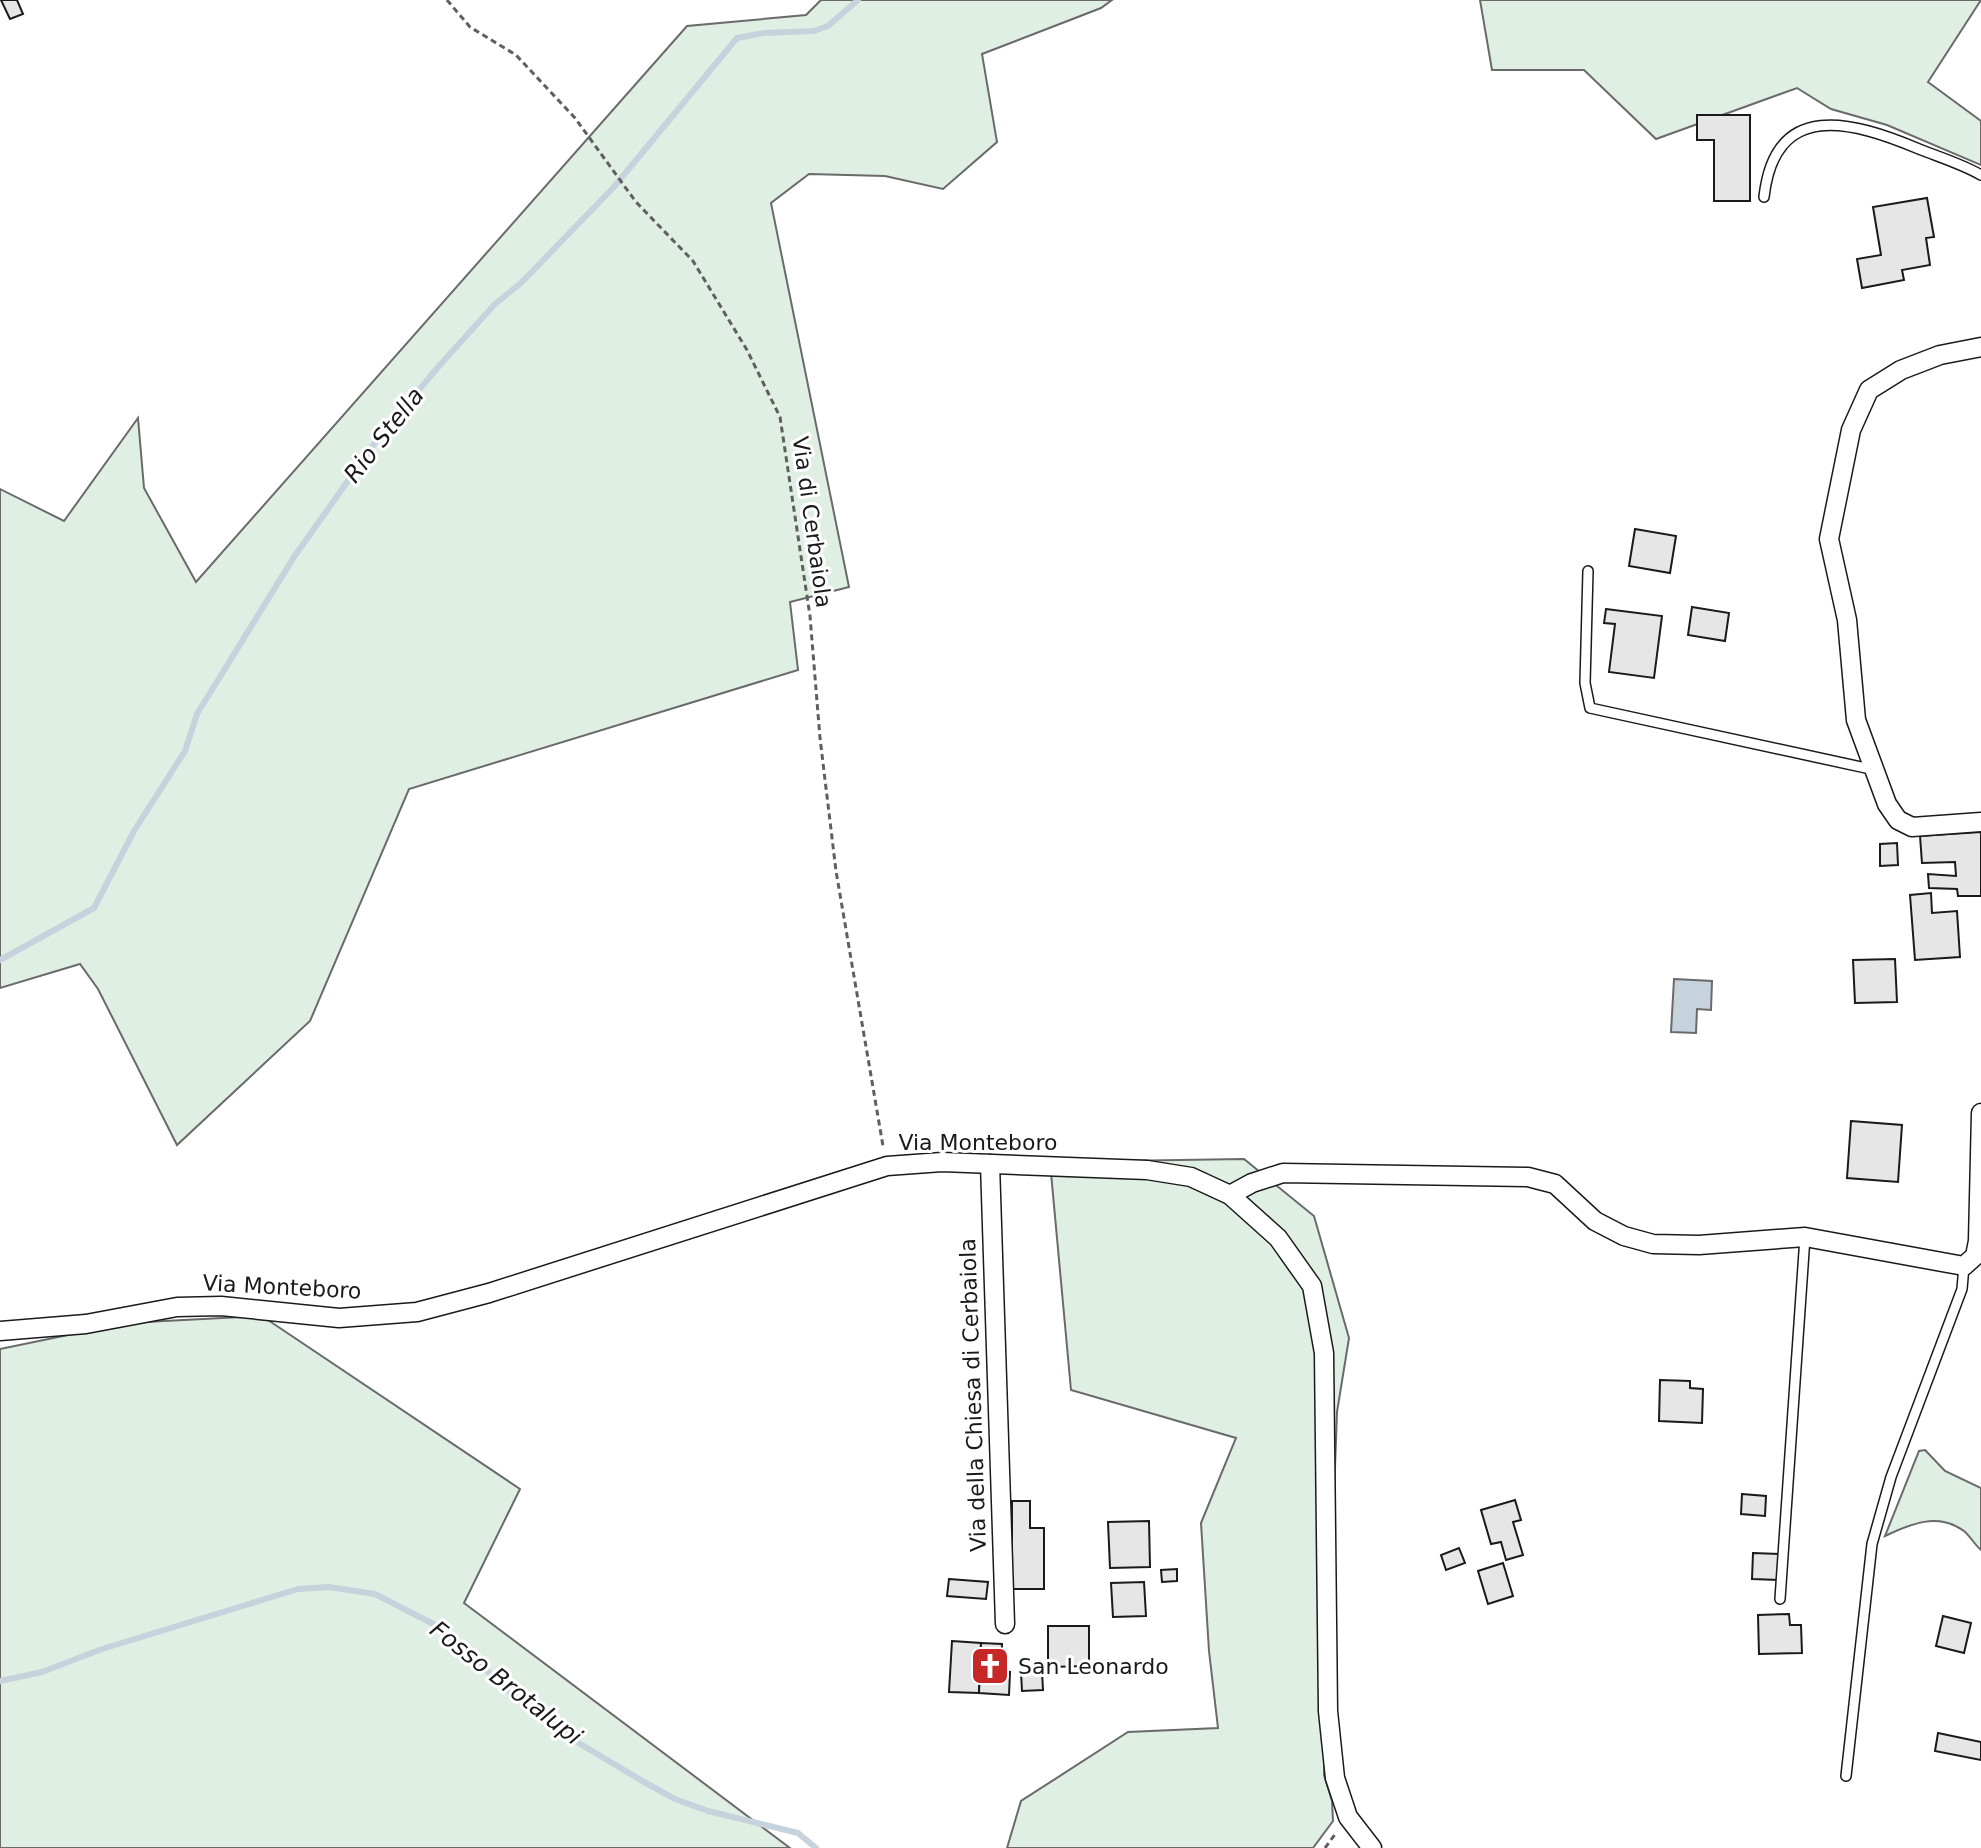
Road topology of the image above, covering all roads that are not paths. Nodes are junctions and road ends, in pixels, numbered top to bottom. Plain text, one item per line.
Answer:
1 (1981, 175) edge
2 (1764, 197) dead end
3 (1981, 347) edge
4 (1588, 571) dead end
5 (1875, 770) junction
6 (1981, 822) edge
7 (1981, 1113) edge
8 (990, 1164) junction
9 (1230, 1195) junction
10 (1805, 1237) junction
11 (1964, 1266) junction
12 (0, 1331) edge
13 (1780, 1599) dead end
14 (1005, 1624) dead end
15 (1846, 1776) dead end
16 (1372, 1848) edge

1 - 2 lane
3 - 5 street
4 - 5 lane
5 - 6 street
7 - 11 street
8 - 9 street, Via Monteboro
8 - 12 street, Via Monteboro
8 - 14 street, Via della Chiesa di Cerbaiola
9 - 10 street
9 - 16 street, Via Monteboro
10 - 11 street
10 - 13 lane
11 - 15 lane

